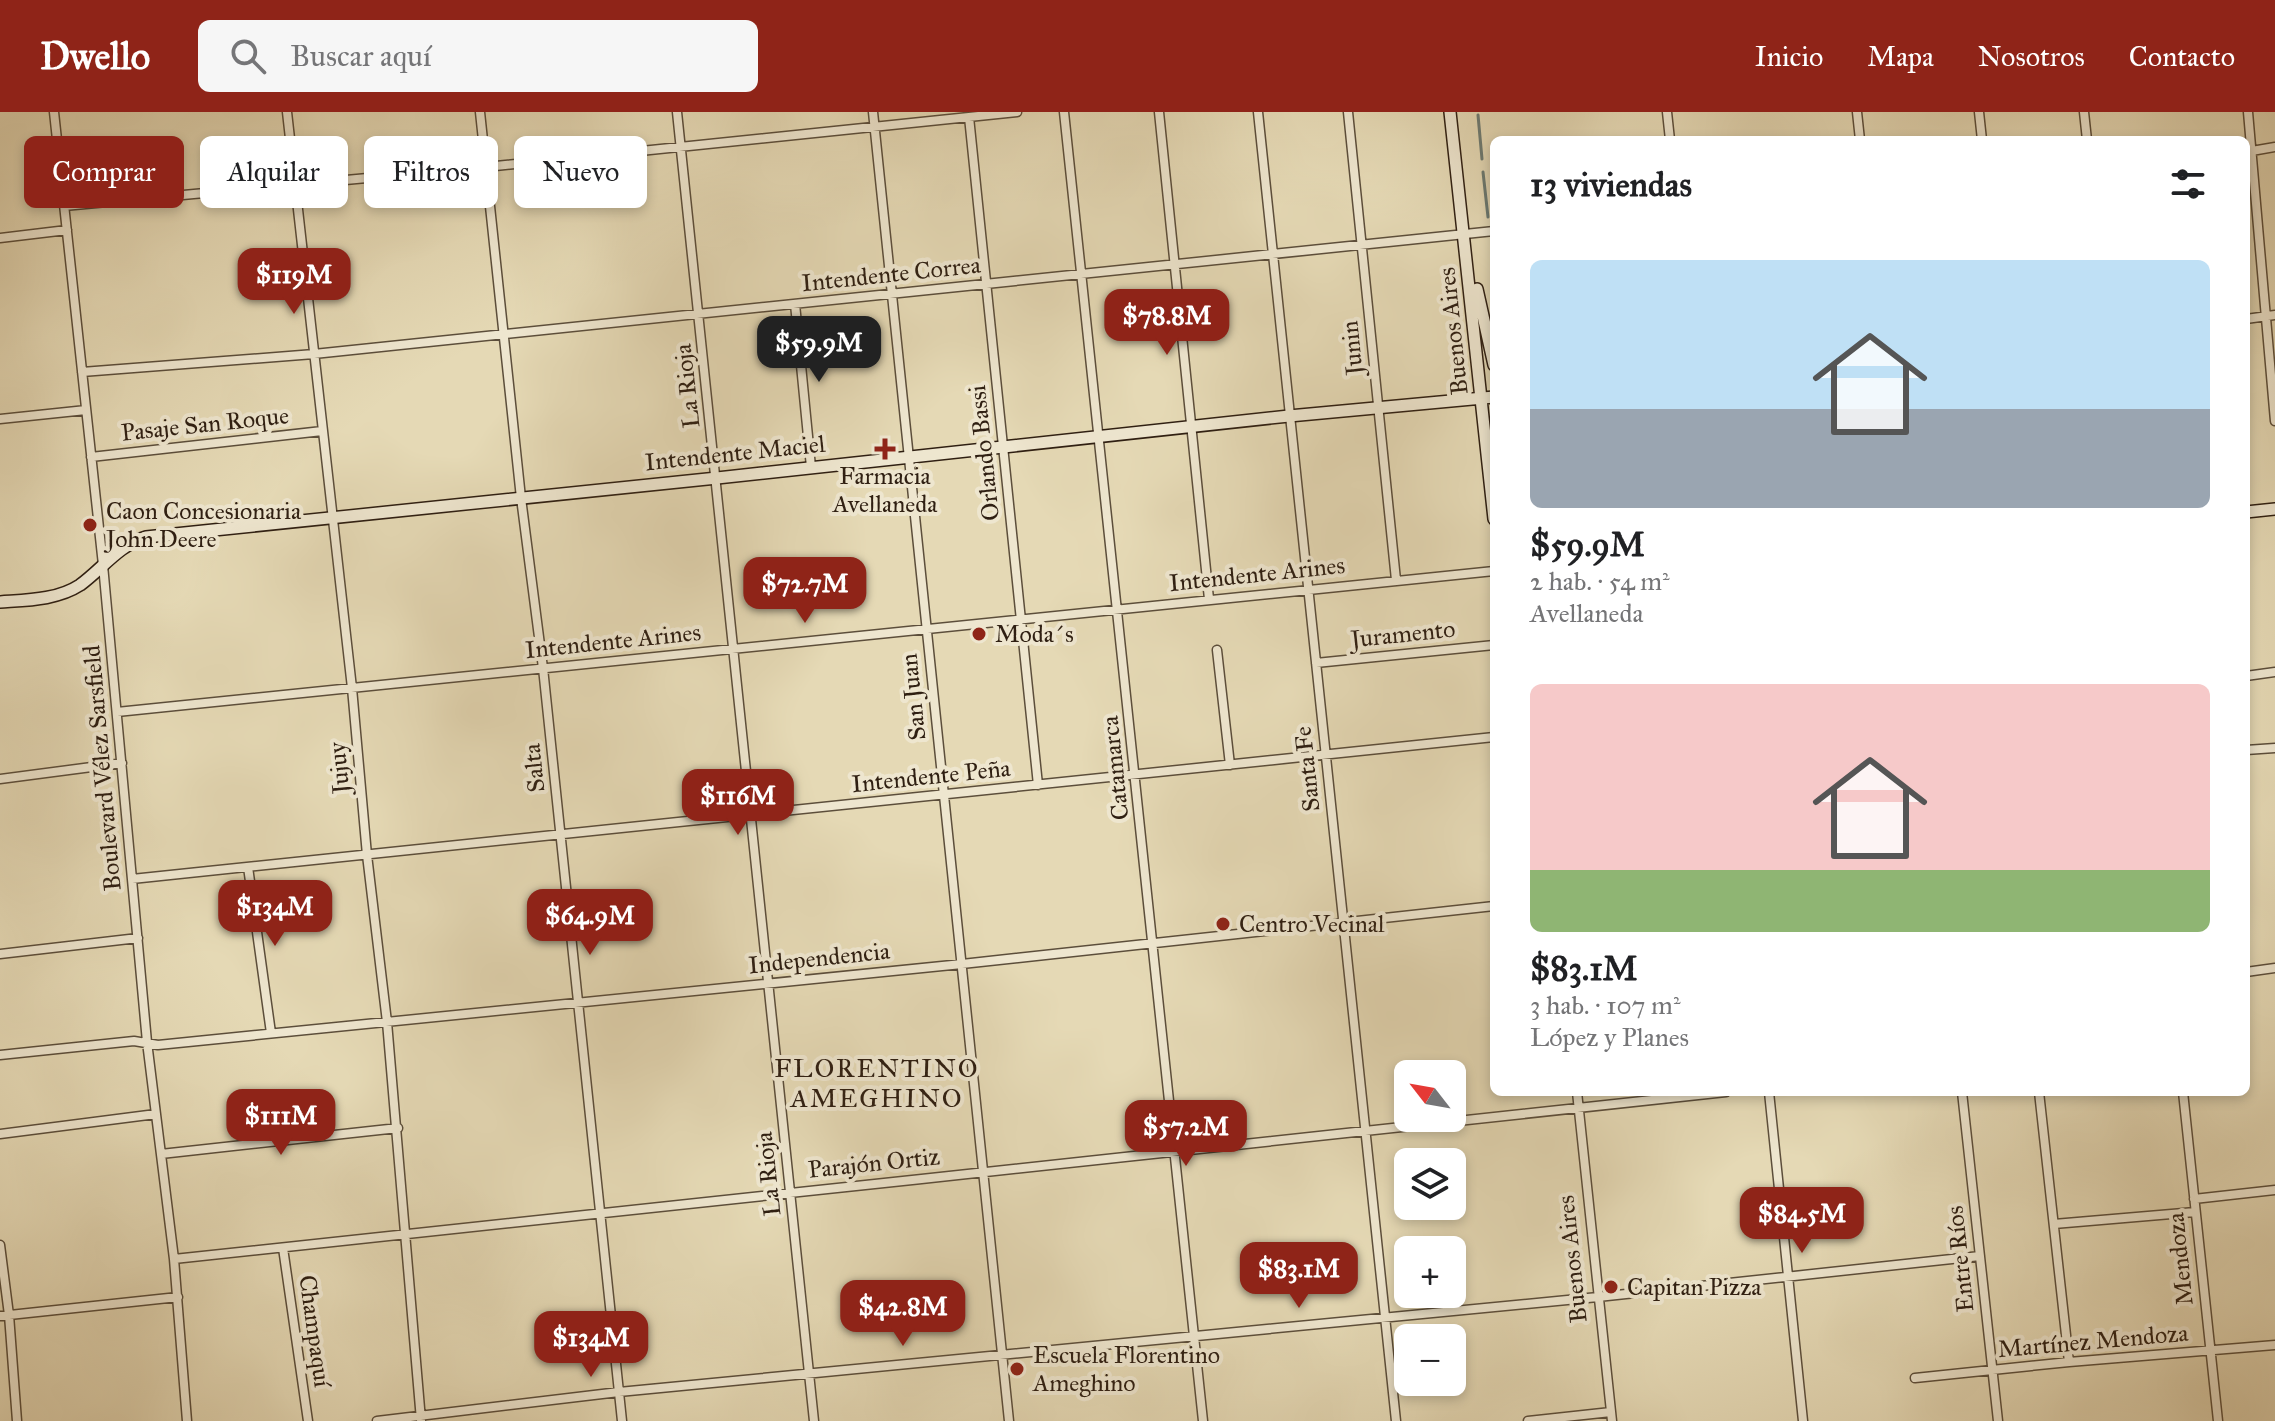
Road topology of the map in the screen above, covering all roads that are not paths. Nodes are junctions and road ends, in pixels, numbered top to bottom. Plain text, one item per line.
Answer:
1 (54, 112) edge
2 (287, 112) edge
3 (480, 112) edge
4 (677, 112) edge
5 (873, 112) edge
6 (1017, 112) edge
7 (1064, 112) edge
8 (1159, 112) edge
9 (1258, 112) edge
10 (1348, 112) edge
11 (1450, 112) edge
12 (1667, 112) edge
13 (1857, 112) edge
14 (1979, 112) edge
15 (2084, 112) edge
16 (2248, 112) edge
17 (969, 117) junction
18 (874, 127) junction
19 (57, 136) edge
20 (290, 136) edge
21 (483, 136) edge
22 (1670, 136) edge
23 (1860, 136) edge
24 (1982, 136) edge
25 (2087, 136) edge
26 (2249, 136) edge
27 (680, 146) junction
28 (2275, 147) edge
29 (2250, 152) edge
30 (2250, 159) edge
31 (498, 166) edge
32 (64, 208) edge
33 (298, 208) edge
34 (490, 208) edge
35 (67, 230) junction
36 (1490, 231) edge
37 (1465, 234) junction
38 (0, 238) edge
39 (1361, 245) junction
40 (1273, 254) junction
41 (1175, 264) junction
42 (1081, 274) junction
43 (987, 284) junction
44 (891, 294) junction
45 (795, 304) junction
46 (700, 314) junction
47 (2271, 316) edge
48 (2250, 319) edge
49 (504, 334) junction
50 (1490, 347) edge
51 (314, 354) junction
52 (82, 372) junction
53 (1488, 397) edge
54 (1378, 407) junction
55 (86, 410) junction
56 (1289, 416) junction
57 (0, 419) edge
58 (2275, 421) edge
59 (1190, 428) junction
60 (322, 431) junction
61 (1099, 437) junction
62 (1490, 438) edge
63 (1003, 446) junction
64 (908, 456) junction
65 (91, 457) junction
66 (811, 467) junction
67 (717, 478) junction
68 (521, 498) junction
69 (2275, 509) edge
70 (2250, 512) edge
71 (332, 517) junction
72 (103, 565) junction
73 (1490, 571) edge
74 (1396, 580) junction
75 (1308, 589) junction
76 (1209, 599) junction
77 (0, 602) edge
78 (1118, 609) junction
79 (1021, 619) junction
80 (926, 629) junction
81 (1490, 645) edge
82 (735, 648) junction
83 (1217, 650) dead end
84 (1316, 663) junction
85 (543, 668) junction
86 (2275, 672) edge
87 (2250, 675) edge
88 (352, 688) junction
89 (117, 712) junction
90 (1490, 737) edge
91 (2275, 748) edge
92 (2250, 750) edge
93 (1326, 755) junction
94 (122, 763) junction
95 (1230, 765) junction
96 (1136, 775) junction
97 (0, 779) edge
98 (1038, 785) junction
99 (943, 795) junction
100 (752, 815) junction
101 (561, 835) junction
102 (367, 855) junction
103 (248, 867) junction
104 (132, 879) junction
105 (1490, 906) edge
106 (1343, 922) junction
107 (138, 938) junction
108 (1153, 942) junction
109 (0, 954) edge
110 (962, 964) junction
111 (2275, 968) edge
112 (2250, 971) edge
113 (769, 984) junction
114 (578, 1003) junction
115 (387, 1022) junction
116 (271, 1033) junction
117 (147, 1042) junction
118 (0, 1055) edge
119 (1578, 1096) edge
120 (1687, 1096) edge
121 (1769, 1096) edge
122 (1962, 1096) edge
123 (2039, 1096) edge
124 (2183, 1096) edge
125 (1579, 1107) junction
126 (156, 1114) junction
127 (398, 1128) junction
128 (1365, 1129) junction
129 (0, 1134) edge
130 (1175, 1153) junction
131 (161, 1154) junction
132 (983, 1173) junction
133 (2275, 1190) edge
134 (790, 1192) junction
135 (2194, 1199) junction
136 (2195, 1212) junction
137 (600, 1213) junction
138 (2054, 1224) junction
139 (406, 1235) junction
140 (0, 1245) edge
141 (283, 1248) junction
142 (1980, 1256) junction
143 (174, 1259) junction
144 (1788, 1277) junction
145 (178, 1297) junction
146 (1598, 1297) junction
147 (5, 1315) edge
148 (1385, 1318) junction
149 (1194, 1336) junction
150 (2275, 1345) edge
151 (2210, 1350) junction
152 (1002, 1354) junction
153 (2069, 1362) junction
154 (1992, 1370) junction
155 (809, 1374) junction
156 (1915, 1378) dead end
157 (619, 1392) junction
158 (1611, 1417) edge
159 (421, 1419) edge
160 (17, 1421) edge
161 (187, 1421) edge
162 (308, 1421) edge
163 (377, 1421) edge
164 (622, 1421) edge
165 (814, 1421) edge
166 (1009, 1421) edge
167 (1203, 1421) edge
168 (1396, 1421) edge
169 (1528, 1421) edge
170 (1803, 1421) edge
171 (1998, 1421) edge
172 (2218, 1421) edge

1 - 19 street, Boulevard Vélez Sarsfield
2 - 20 street, Jujuy
3 - 21 street, Salta
4 - 27 street, La Rioja
5 - 18 street, San Juan
6 - 17 street
7 - 42 street, Catamarca
8 - 41 street
9 - 40 street, Santa Fe
10 - 39 street, Junin
11 - 37 main road, Buenos Aires
12 - 22 street
13 - 23 street
14 - 24 street
15 - 25 street
16 - 26 street
17 - 18 street
17 - 43 street, Orlando Bassi
18 - 27 street
18 - 44 street, San Juan
27 - 31 street
27 - 46 street, La Rioja
28 - 29 street
30 - 47 street
32 - 35 street, Boulevard Vélez Sarsfield
33 - 51 street, Jujuy
34 - 49 street, Salta
35 - 38 street
35 - 52 street, Boulevard Vélez Sarsfield
36 - 37 street, Intendente Correa
37 - 39 street, Intendente Correa
37 - 50 main road, Buenos Aires
37 - 53 main road, Buenos Aires
39 - 40 street, Intendente Correa
39 - 54 street, Junin
40 - 41 street, Intendente Correa
40 - 56 street, Santa Fe
41 - 42 street, Intendente Correa
41 - 59 street
42 - 43 street, Intendente Correa
42 - 61 street, Catamarca
43 - 44 street, Intendente Correa
43 - 63 street, Orlando Bassi
44 - 45 street, Intendente Correa
44 - 64 street, San Juan
45 - 46 street, Intendente Correa
45 - 66 street
46 - 49 street, Intendente Correa
46 - 67 street, La Rioja
47 - 48 street
47 - 58 street
49 - 51 street, Intendente Correa
49 - 68 street, Salta
51 - 52 street, Intendente Correa
51 - 60 street, Jujuy
52 - 55 street, Boulevard Vélez Sarsfield
53 - 54 main road, Intendente Maciel
53 - 62 main road, Buenos Aires
54 - 56 main road, Intendente Maciel
54 - 74 street, Junin
55 - 57 street
55 - 65 street, Boulevard Vélez Sarsfield
56 - 59 main road, Intendente Maciel
56 - 75 street, Santa Fe
59 - 61 main road, Intendente Maciel
59 - 76 street
60 - 65 street, Pasaje San Roque
60 - 71 street, Jujuy
61 - 63 main road, Intendente Maciel
61 - 78 street, Catamarca
63 - 64 main road, Intendente Maciel
63 - 79 street, Orlando Bassi
64 - 66 main road, Intendente Maciel
64 - 80 street, San Juan
65 - 72 street, Boulevard Vélez Sarsfield
66 - 67 main road, Intendente Maciel
67 - 68 main road, Intendente Maciel
67 - 82 street, La Rioja
68 - 71 main road, Intendente Maciel
68 - 85 street, Salta
69 - 70 main road
71 - 72 main road, Intendente Maciel
71 - 88 street, Jujuy
72 - 77 main road, Intendente Maciel
72 - 89 street, Boulevard Vélez Sarsfield
73 - 74 street, Intendente Arines
74 - 75 street, Intendente Arines
75 - 76 street, Intendente Arines
75 - 84 street, Santa Fe
76 - 78 street, Intendente Arines
78 - 79 street, Intendente Arines
78 - 96 street, Catamarca
79 - 80 street, Intendente Arines
79 - 98 street, Orlando Bassi
80 - 82 street, Intendente Arines
80 - 99 street, San Juan
81 - 84 street, Juramento
82 - 85 street, Intendente Arines
82 - 100 street, La Rioja
83 - 95 street
84 - 93 street, Santa Fe
85 - 88 street, Intendente Arines
85 - 101 street, Salta
86 - 87 street
88 - 89 street, Intendente Arines
88 - 102 street, Jujuy
89 - 94 street, Boulevard Vélez Sarsfield
90 - 93 street, Intendente Peña
91 - 92 street
93 - 95 street, Intendente Peña
93 - 106 street, Santa Fe
94 - 97 street
94 - 104 street, Boulevard Vélez Sarsfield
95 - 96 street, Intendente Peña
96 - 98 street, Intendente Peña
96 - 108 street, Catamarca
98 - 99 street, Intendente Peña
99 - 100 street, Intendente Peña
99 - 110 street, San Juan
100 - 101 street, Intendente Peña
100 - 113 street, La Rioja
101 - 102 street, Intendente Peña
101 - 114 street, Salta
102 - 103 street, Intendente Peña
102 - 115 street, Jujuy
103 - 104 street, Intendente Peña
103 - 116 street
104 - 107 street, Boulevard Vélez Sarsfield
105 - 106 street, Independencia
106 - 108 street, Independencia
106 - 128 street, Santa Fe
107 - 109 street
107 - 117 street, Boulevard Vélez Sarsfield
108 - 110 street, Independencia
108 - 130 street, Catamarca
110 - 113 street, Independencia
110 - 132 street, San Juan
111 - 112 street
113 - 114 street, Independencia
113 - 134 street, La Rioja
114 - 115 street, Independencia
114 - 137 street, Salta
115 - 116 street, Independencia
115 - 127 street, Jujuy
116 - 117 street, Independencia
117 - 118 street, Independencia
117 - 126 street, Boulevard Vélez Sarsfield
119 - 125 street, Buenos Aires
120 - 125 street, Parajón Ortiz
121 - 144 street
122 - 142 street, Entre Ríos
123 - 138 street
124 - 135 street, Mendoza
125 - 128 street, Parajón Ortiz
125 - 146 street, Buenos Aires
126 - 129 street
126 - 131 street, Boulevard Vélez Sarsfield
127 - 131 street
127 - 139 street, Jujuy
128 - 130 street, Parajón Ortiz
128 - 148 street, Santa Fe
130 - 132 street, Parajón Ortiz
130 - 149 street, Catamarca
131 - 143 street, Boulevard Vélez Sarsfield
132 - 134 street, Parajón Ortiz
132 - 152 street, San Juan
133 - 135 street
134 - 137 street, Parajón Ortiz
134 - 155 street, La Rioja
135 - 136 street, Mendoza
136 - 138 street
136 - 151 street, Mendoza
137 - 139 street, Parajón Ortiz
137 - 157 street, Salta
138 - 153 street
139 - 141 street, Parajón Ortiz
139 - 159 street, Jujuy
140 - 147 street
141 - 143 street, Parajón Ortiz
141 - 162 street, Champaquí
142 - 144 street
142 - 154 street, Entre Ríos
143 - 145 street, Boulevard Vélez Sarsfield
144 - 146 street
144 - 170 street
145 - 147 street
145 - 161 street, Boulevard Vélez Sarsfield
146 - 148 street
146 - 158 street, Buenos Aires
147 - 160 street
148 - 149 street
148 - 168 street, Santa Fe
149 - 152 street
149 - 167 street, Catamarca
150 - 151 street, Martínez Mendoza
151 - 153 street, Martínez Mendoza
151 - 172 street, Mendoza
152 - 155 street
152 - 166 street, San Juan
153 - 154 street, Martínez Mendoza
154 - 156 street, Martínez Mendoza
154 - 171 street, Entre Ríos
155 - 157 street
155 - 165 street, La Rioja
157 - 159 street
157 - 164 street, Salta
158 - 169 street
159 - 163 street

